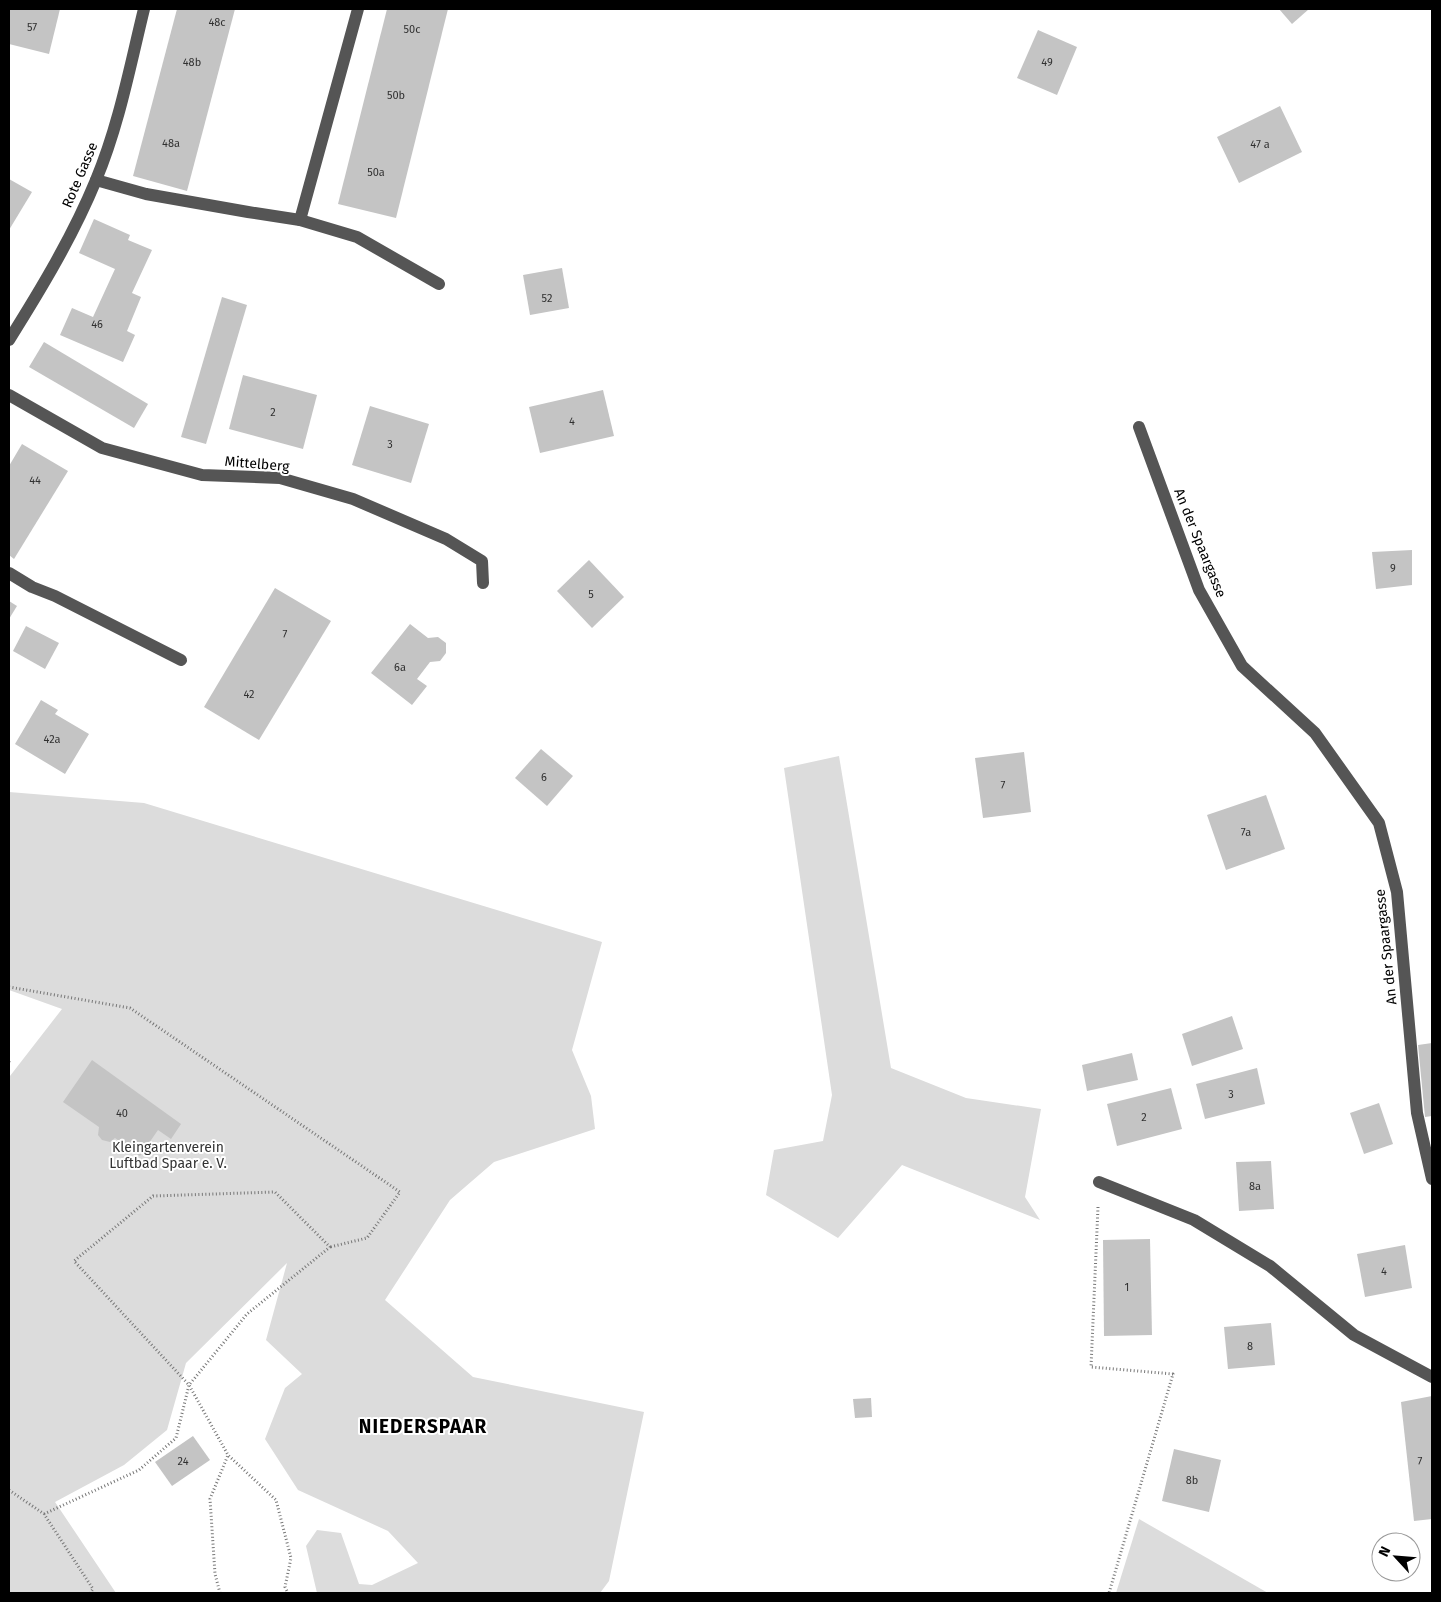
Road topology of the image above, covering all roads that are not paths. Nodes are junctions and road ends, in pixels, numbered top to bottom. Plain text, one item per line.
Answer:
1 (144, 9) edge
2 (358, 9) edge
3 (96, 180) junction
4 (300, 220) junction
5 (439, 284) dead end
6 (9, 340) edge
7 (9, 395) edge
8 (1139, 427) dead end
9 (9, 573) edge
10 (482, 583) dead end
11 (181, 660) dead end
12 (1432, 1179) edge
13 (1099, 1182) road end
14 (1432, 1377) edge

1 - 3 street, Rote Gasse
2 - 4 street
3 - 4 street
3 - 6 street, Rote Gasse
4 - 5 street
7 - 10 street, Mittelberg
8 - 12 street, An der Spaargasse
9 - 11 street
13 - 14 street

